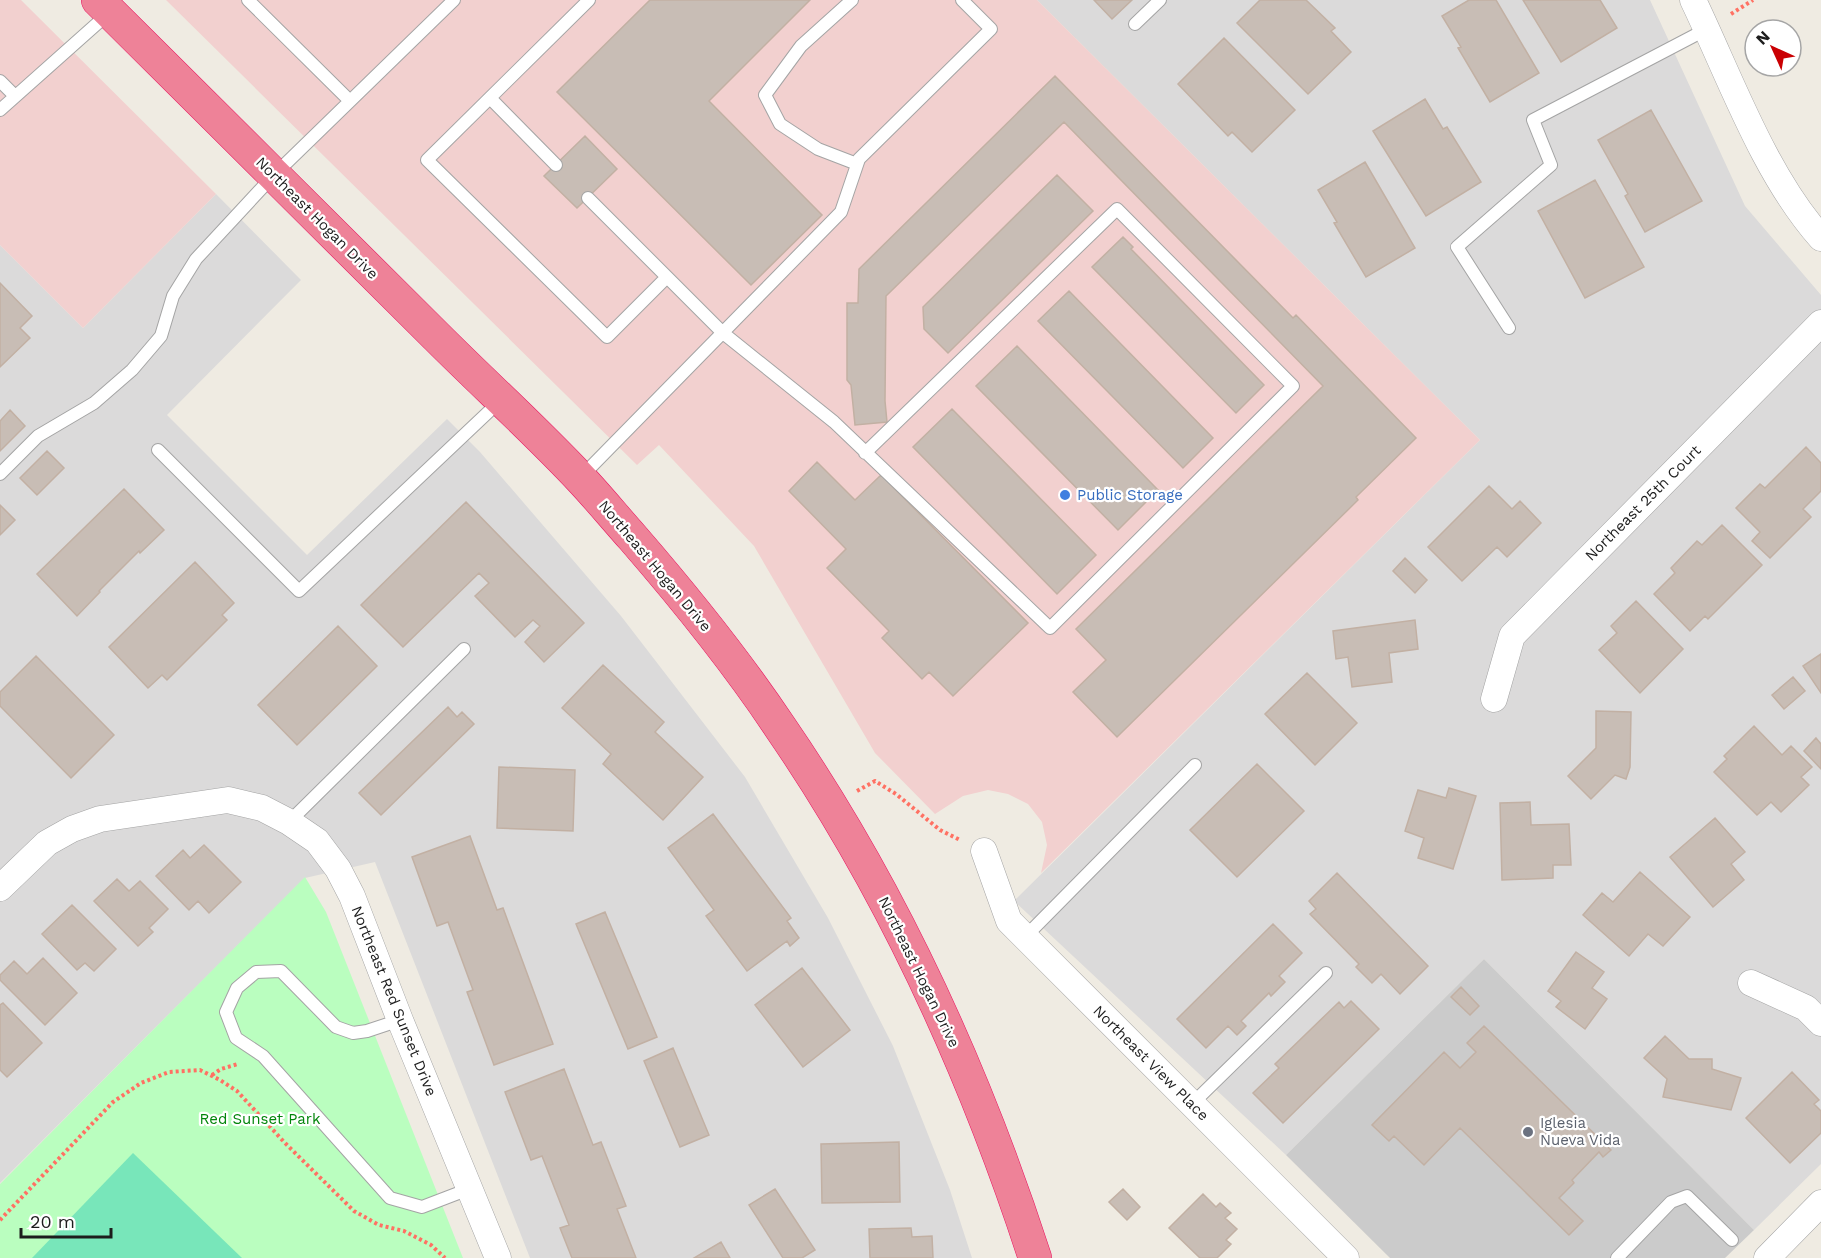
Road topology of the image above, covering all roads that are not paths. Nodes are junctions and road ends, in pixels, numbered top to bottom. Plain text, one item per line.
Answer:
1 (248, 0) edge
2 (454, 0) edge
3 (590, 0) edge
4 (852, 0) edge
5 (962, 0) edge
6 (1160, 0) edge
7 (1693, 0) edge
8 (104, 6) edge
9 (1135, 24) dead end
10 (1707, 29) junction
11 (0, 81) edge
12 (15, 96) junction
13 (490, 98) junction
14 (350, 101) junction
15 (0, 110) edge
16 (857, 164) junction
17 (556, 165) dead end
18 (274, 175) junction
19 (588, 198) dead end
20 (1821, 238) edge
21 (667, 277) junction
22 (1821, 323) edge
23 (1509, 328) dead end
24 (723, 333) junction
25 (501, 400) junction
26 (158, 450) dead end
27 (865, 453) junction
28 (0, 474) edge
29 (580, 478) junction
30 (464, 649) dead end
31 (1494, 699) dead end
32 (1195, 765) dead end
33 (289, 822) junction
34 (984, 851) road end
35 (0, 888) edge
36 (1025, 937) junction
37 (1326, 973) dead end
38 (1751, 983) dead end
39 (400, 1020) junction
40 (1821, 1023) edge
41 (1192, 1104) junction
42 (469, 1189) junction
43 (1818, 1211) edge
44 (1732, 1240) dead end
45 (498, 1258) edge
46 (1035, 1258) edge
47 (1346, 1258) edge
48 (1617, 1258) edge
49 (1767, 1258) edge

1 - 14 lane
2 - 14 lane
3 - 13 lane
4 - 16 lane
5 - 16 lane
6 - 9 lane
7 - 10 street
8 - 12 lane
8 - 18 highway, Northeast Hogan Drive
10 - 20 street
10 - 23 lane
11 - 12 lane
12 - 15 lane
13 - 17 lane
13 - 21 lane
14 - 18 lane
16 - 24 lane
18 - 25 highway, Northeast Hogan Drive
18 - 28 lane
19 - 21 lane
21 - 24 lane
22 - 31 street, Northeast 25th Court
24 - 27 lane
24 - 29 lane
25 - 26 lane
25 - 29 highway, Northeast Hogan Drive
27 - 27 lane
29 - 46 highway, Northeast Hogan Drive
30 - 33 lane
32 - 36 lane
33 - 35 street, Northeast Red Sunset Drive
33 - 39 street, Northeast Red Sunset Drive
34 - 36 street, Northeast View Place
36 - 41 street, Northeast View Place
37 - 41 lane
38 - 40 street
39 - 42 street, Northeast Red Sunset Drive
39 - 42 lane
41 - 47 street, Northeast View Place
42 - 45 street, Northeast Red Sunset Drive
43 - 49 street
44 - 48 lane

